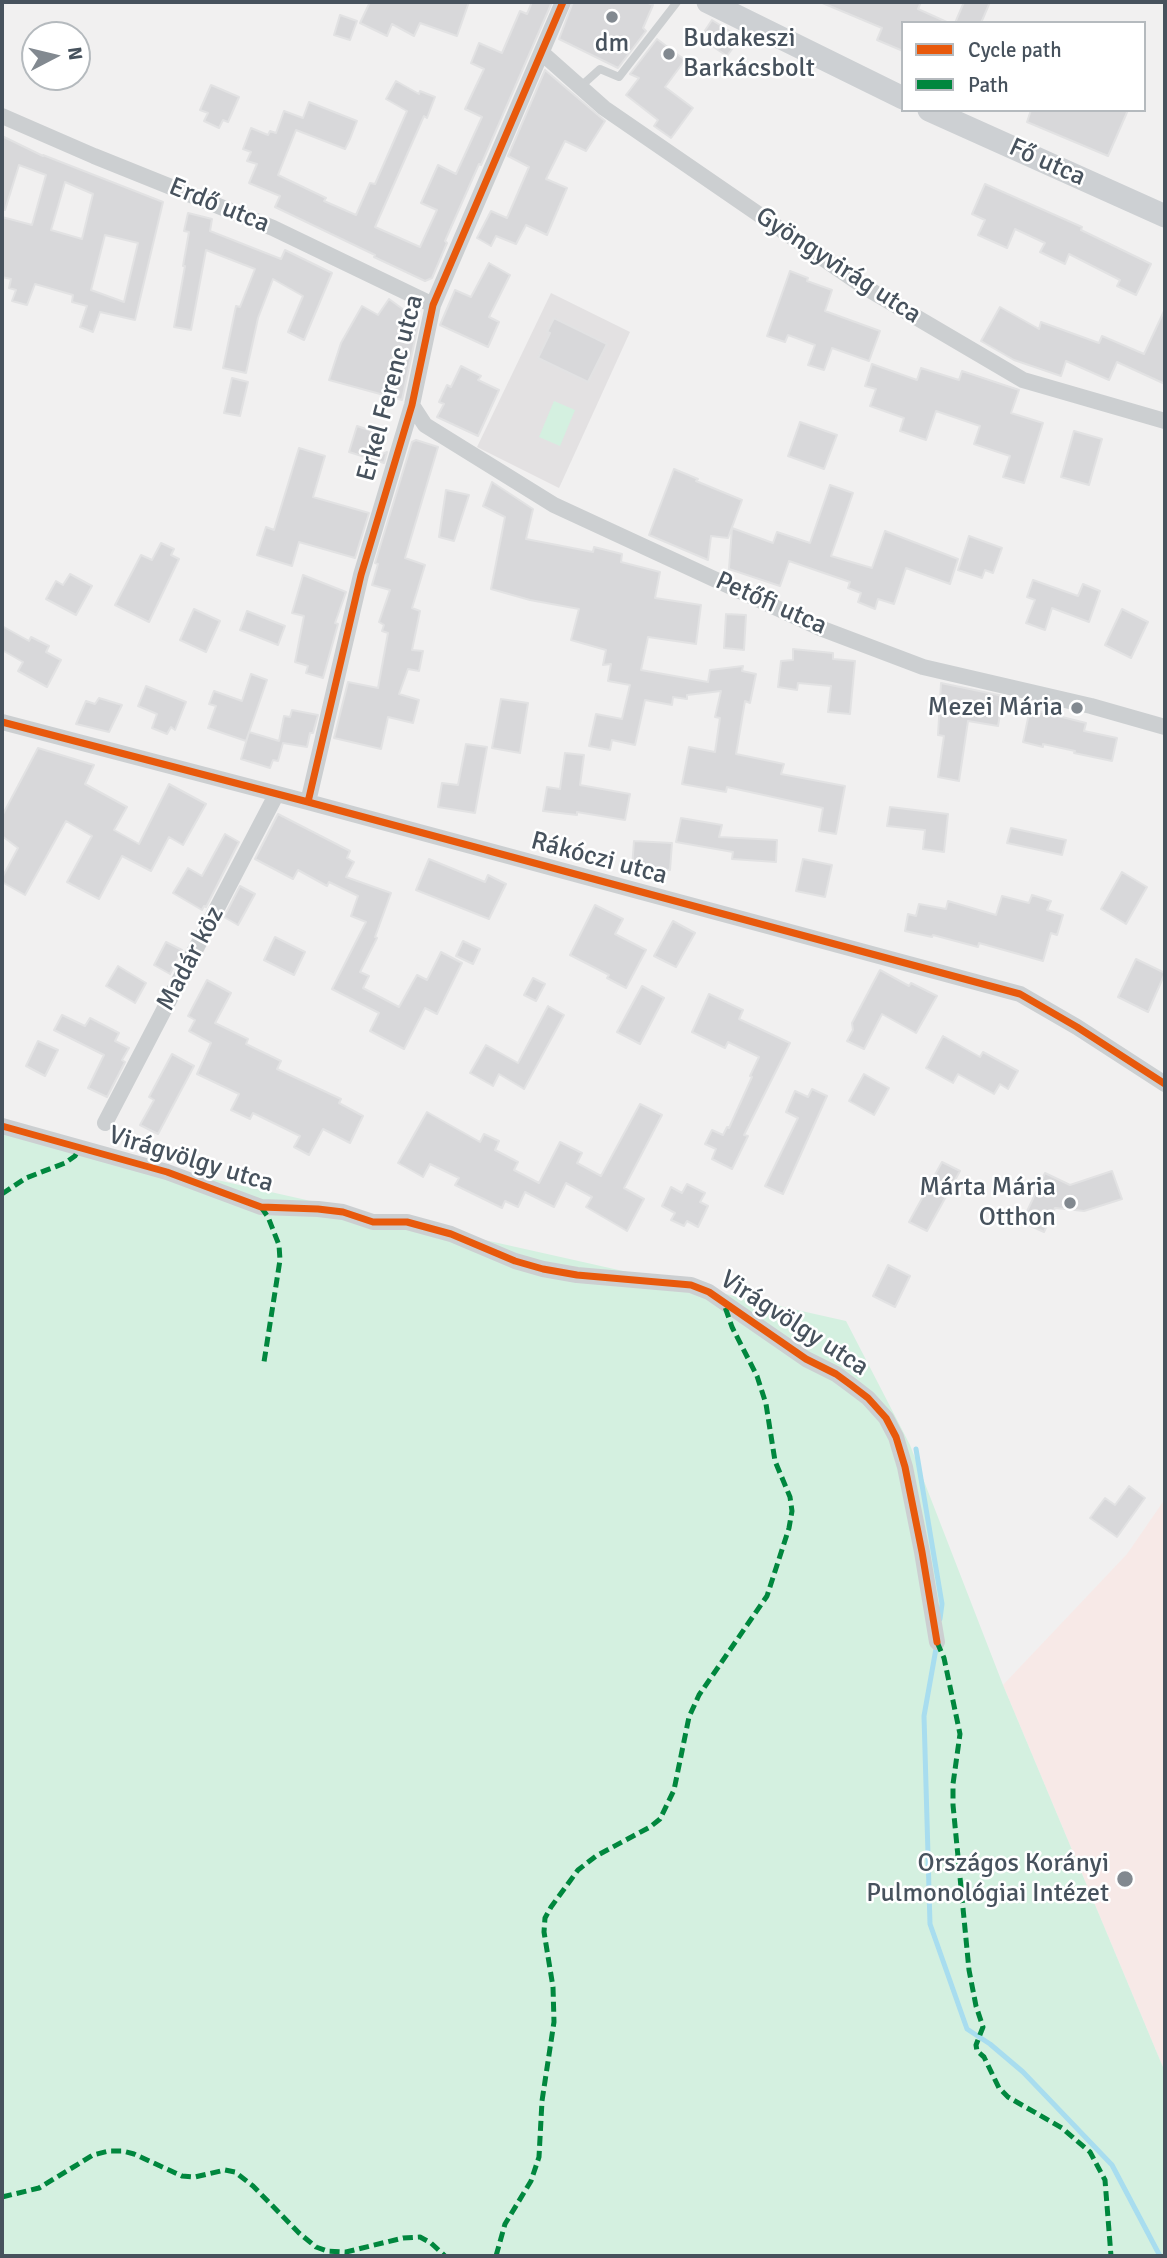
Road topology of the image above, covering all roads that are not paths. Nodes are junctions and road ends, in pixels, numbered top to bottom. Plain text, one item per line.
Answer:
1 (563, 2) edge
2 (677, 2) edge
3 (708, 2) edge
4 (542, 53) junction
5 (580, 87) junction
6 (901, 97) edge
7 (933, 112) edge
8 (2, 116) edge
9 (1165, 216) edge
10 (433, 304) junction
11 (412, 405) junction
12 (1165, 421) edge
13 (2, 722) edge
14 (1165, 727) edge
15 (276, 795) junction
16 (308, 802) junction
17 (1165, 1084) edge
18 (106, 1123) dead end
19 (2, 1126) edge
20 (937, 1642) dead end

1 - 4 street, Erkel Ferenc utca
2 - 5 lane
3 - 6 main road
4 - 5 street, Gyöngyvirág utca
4 - 10 street, Erkel Ferenc utca
5 - 12 street, Gyöngyvirág utca
7 - 9 main road, Fő utca
8 - 10 street, Erdő utca
10 - 11 street, Erkel Ferenc utca
11 - 14 street, Petőfi utca
11 - 16 street, Erkel Ferenc utca
13 - 15 street, Rákóczi utca
15 - 16 street, Rákóczi utca
15 - 18 street, Madár köz
16 - 17 street, Rákóczi utca
19 - 20 street, Virágvölgy utca

